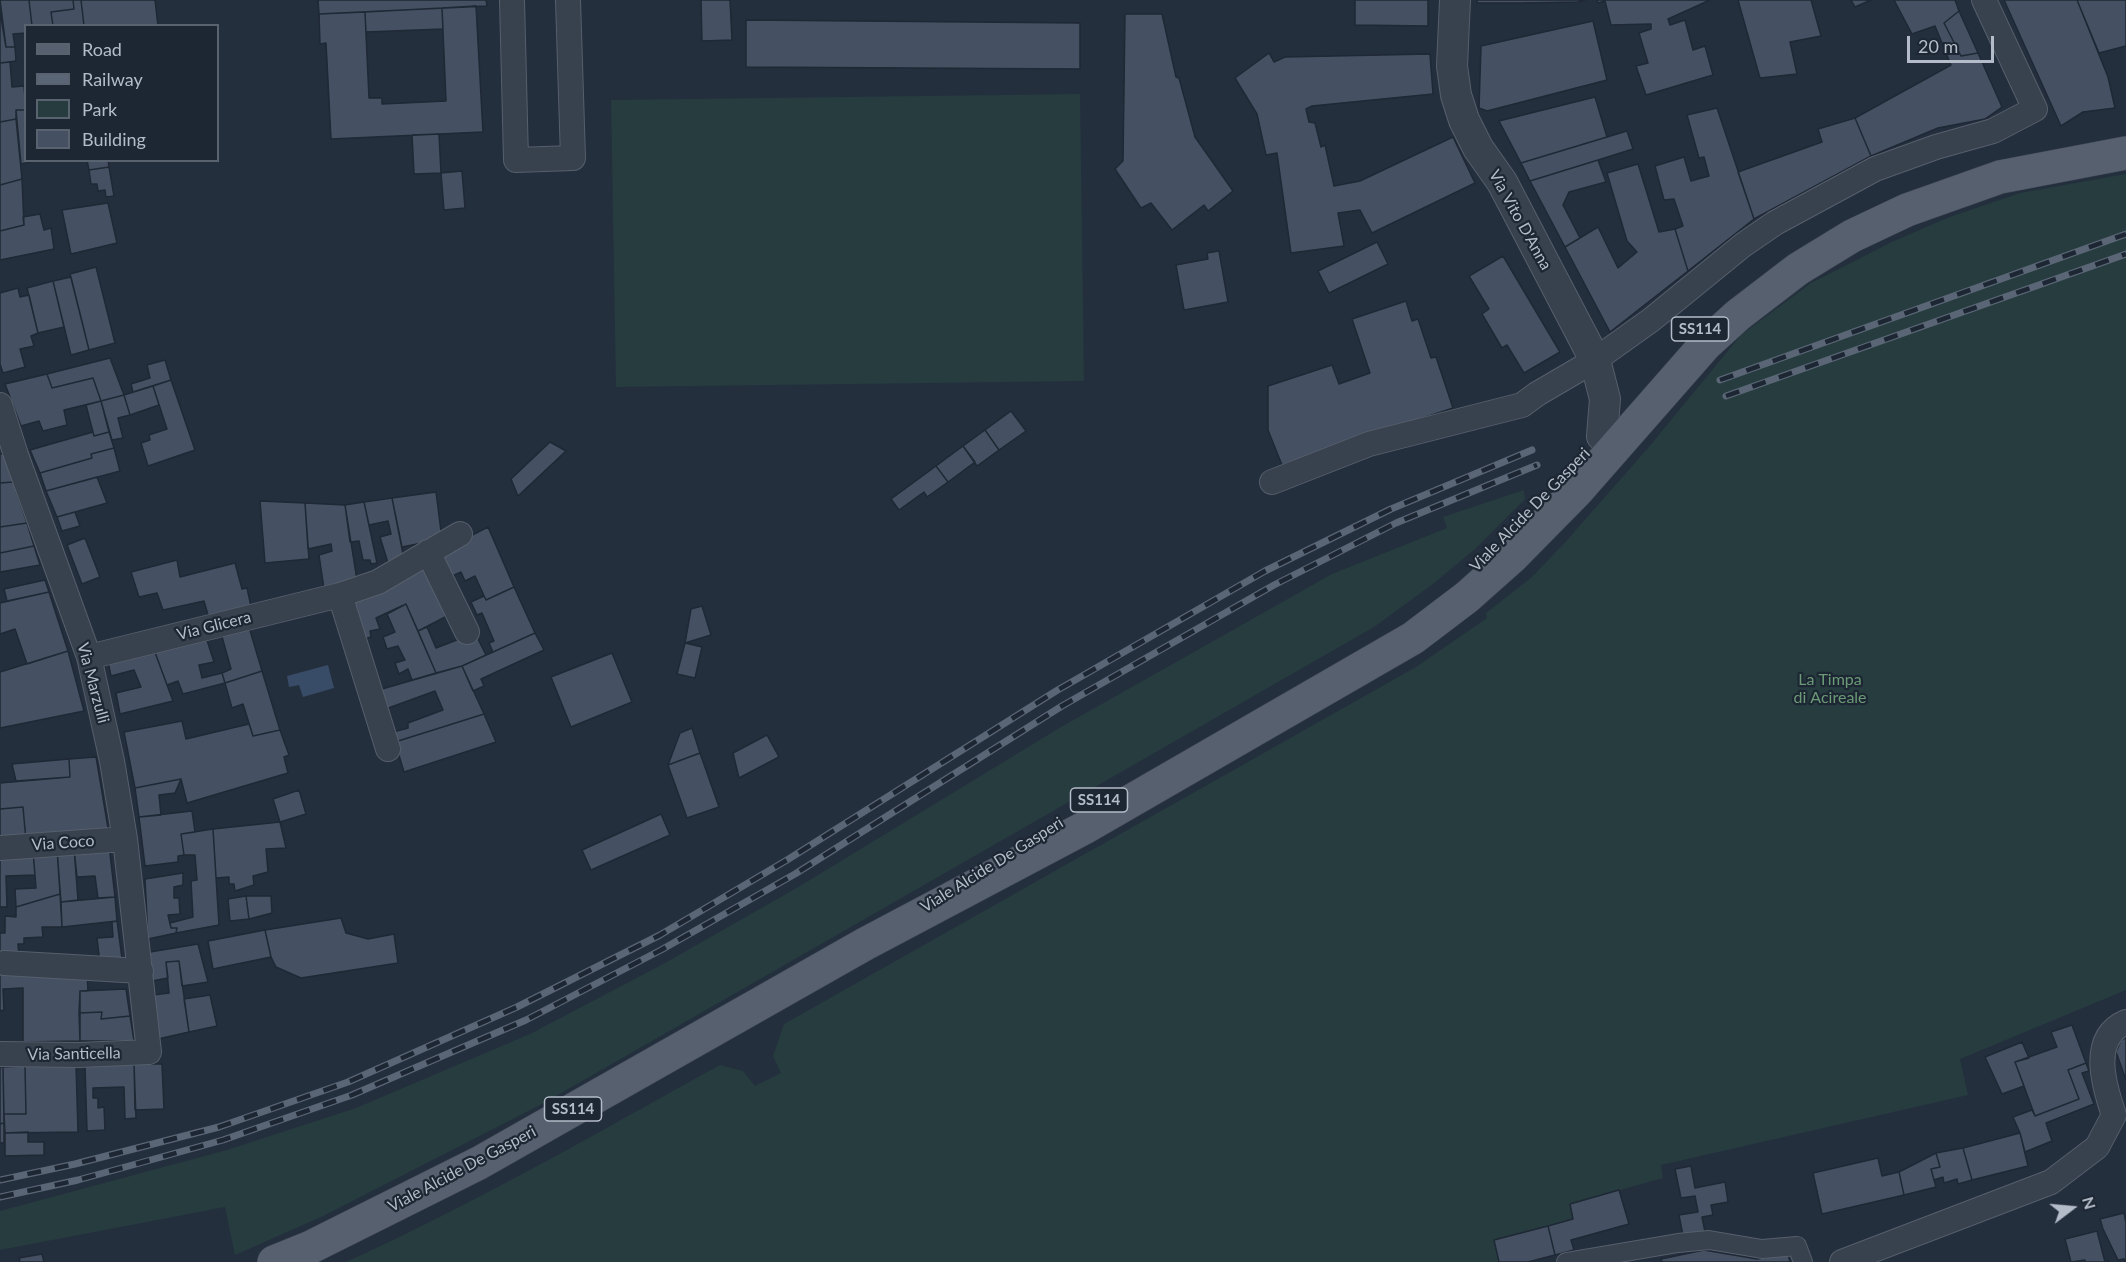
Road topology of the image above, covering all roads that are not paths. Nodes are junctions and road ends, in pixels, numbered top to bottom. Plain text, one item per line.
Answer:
1 (512, 0) edge
2 (568, 0) edge
3 (1455, 0) edge
4 (1984, 0) edge
5 (2126, 134) edge
6 (2126, 153) edge
7 (1595, 360) junction
8 (0, 405) edge
9 (1602, 436) junction
10 (1272, 482) dead end
11 (460, 534) dead end
12 (428, 552) junction
13 (340, 595) junction
14 (467, 632) dead end
15 (89, 657) junction
16 (1349, 665) junction
17 (388, 749) dead end
18 (125, 839) junction
19 (0, 848) edge
20 (4, 963) dead end
21 (141, 971) junction
22 (2126, 1022) edge
23 (149, 1052) joint
24 (0, 1054) edge
25 (2120, 1115) edge
26 (274, 1262) edge
27 (1566, 1262) edge
28 (1803, 1262) edge
29 (1842, 1262) edge

1 - 2 street
3 - 7 street, Via Vito D'Anna
4 - 7 street
5 - 9 main road, Viale Alcide De Gasperi / SS114
6 - 16 main road, Viale Alcide De Gasperi / SS114
7 - 9 street, Via Vito D'Anna
7 - 10 street
8 - 15 street, Via Marzulli
9 - 16 main road, Viale Alcide De Gasperi / SS114
11 - 12 street, Via Glicera
12 - 13 street, Via Glicera
12 - 14 street
13 - 15 street, Via Glicera
13 - 17 street
15 - 18 street, Via Marzulli
16 - 26 main road, Viale Alcide De Gasperi / SS114
18 - 19 street, Via Coco
18 - 21 street, Via Marzulli
20 - 21 street
21 - 23 street, Via Marzulli
22 - 25 street
23 - 24 street, Via Santicella
25 - 29 street
27 - 28 street

